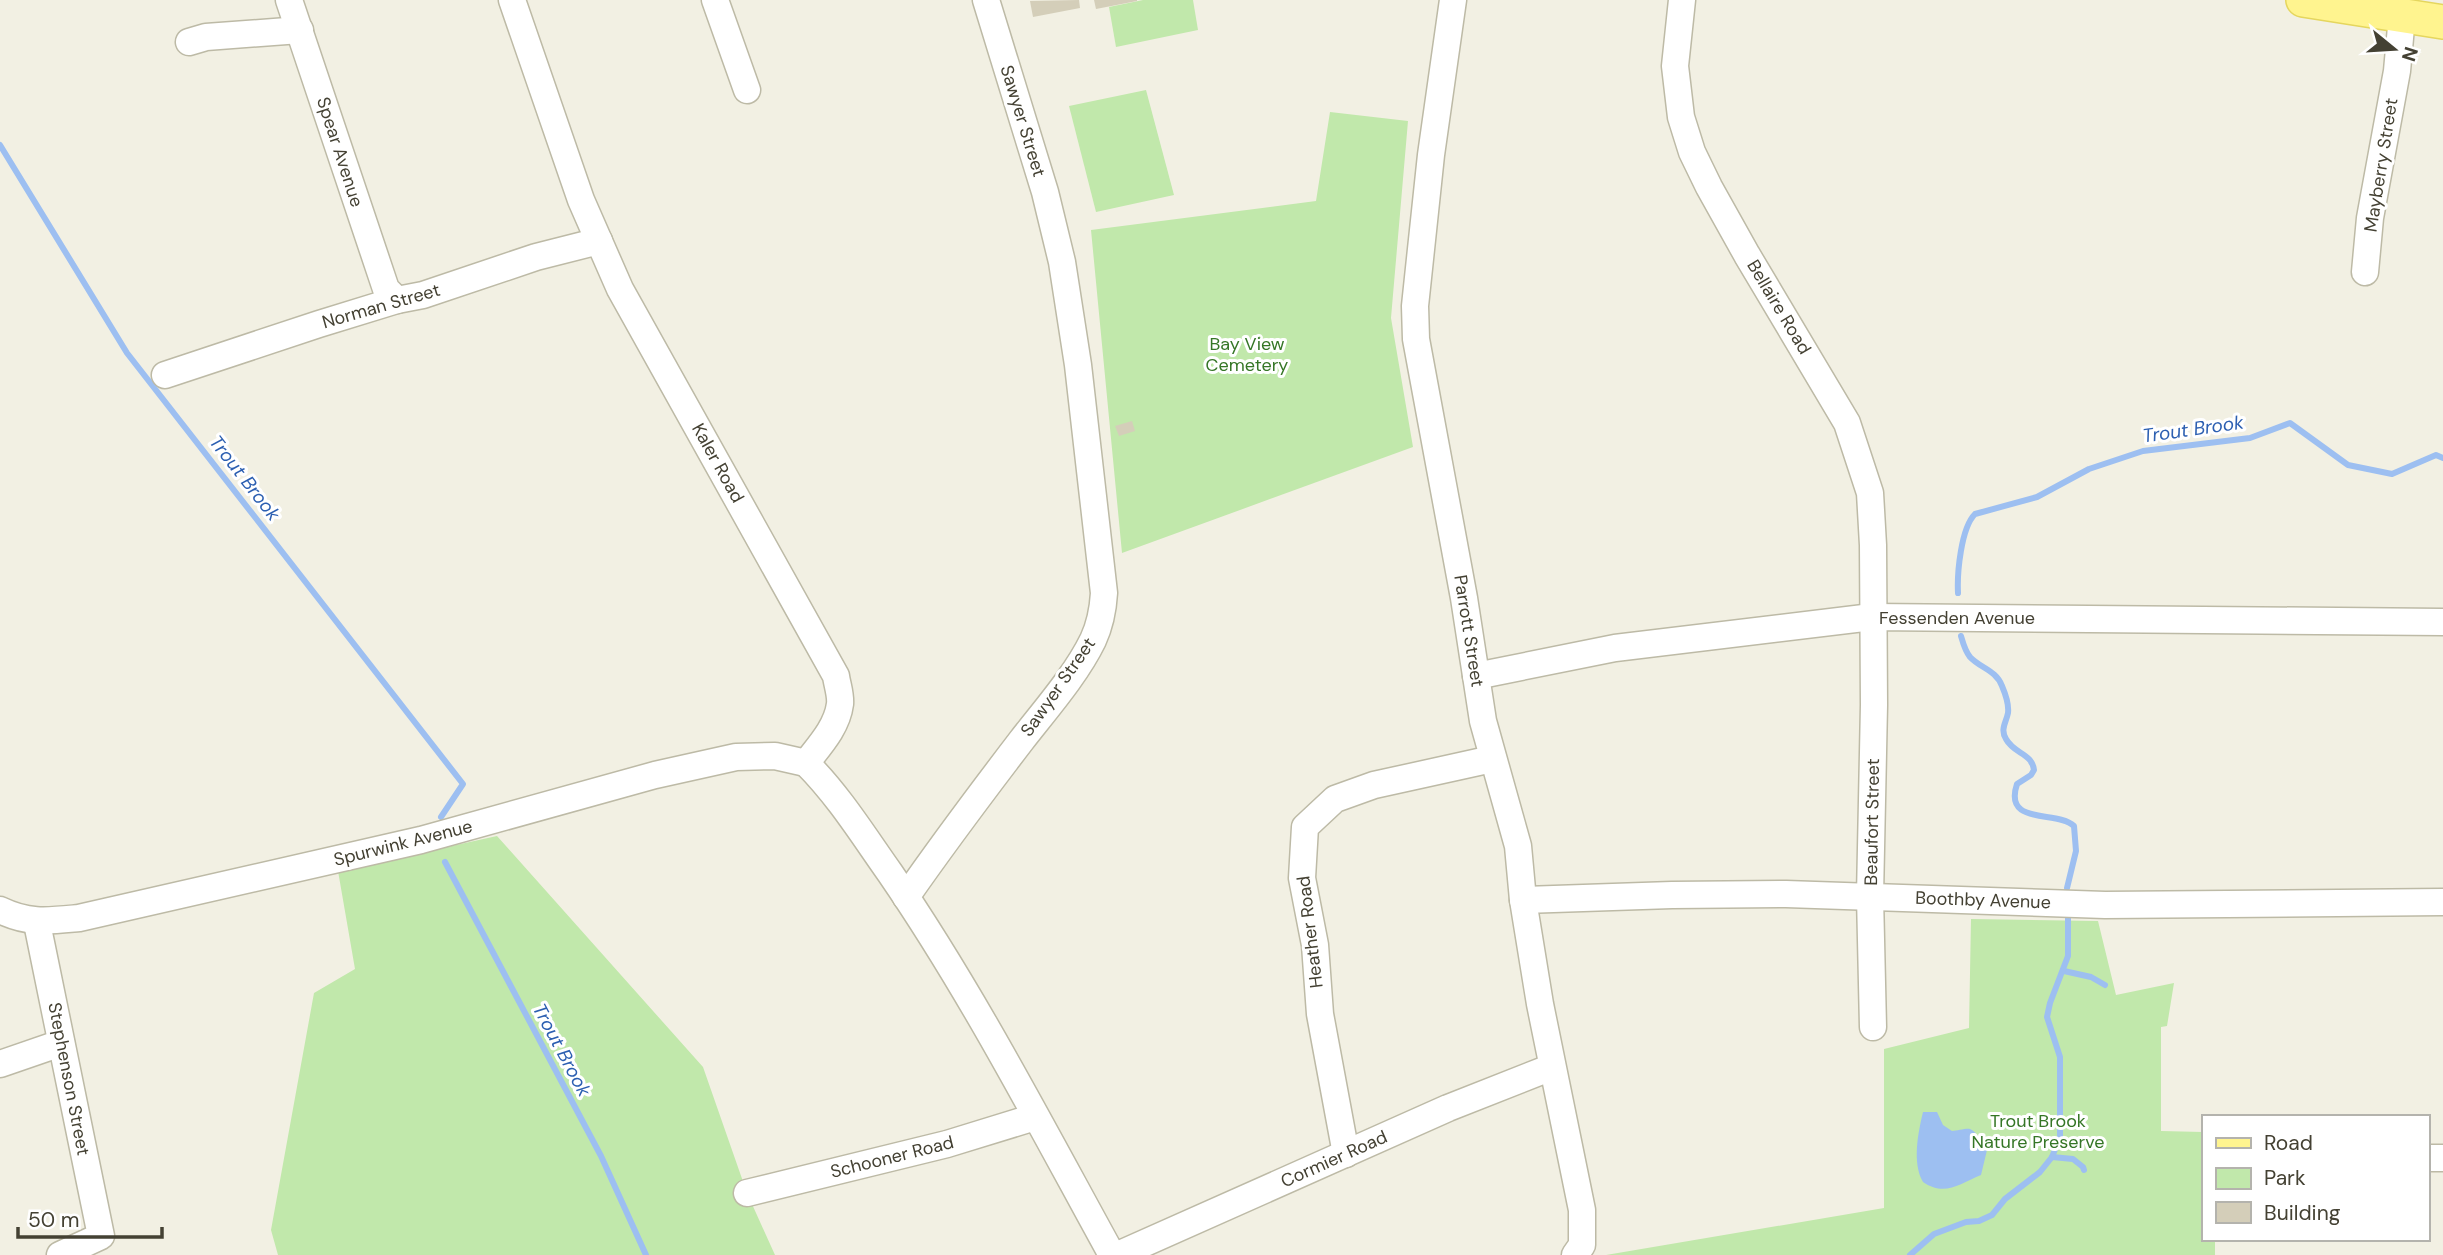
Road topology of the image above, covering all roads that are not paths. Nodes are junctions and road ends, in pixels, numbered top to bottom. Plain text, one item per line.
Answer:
1 (289, 0) edge
2 (512, 0) edge
3 (715, 0) edge
4 (986, 0) edge
5 (1453, 0) edge
6 (1682, 0) edge
7 (2303, 0) edge
8 (2402, 16) junction
9 (2443, 22) edge
10 (300, 30) junction
11 (189, 42) dead end
12 (747, 90) dead end
13 (599, 240) junction
14 (2365, 272) dead end
15 (397, 300) junction
16 (165, 375) dead end
17 (1872, 617) junction
18 (2443, 622) edge
19 (1476, 676) junction
20 (1492, 759) junction
21 (807, 763) junction
22 (906, 897) junction
23 (1870, 897) junction
24 (1523, 901) junction
25 (2443, 902) edge
26 (0, 910) edge
27 (37, 923) junction
28 (1873, 1027) dead end
29 (61, 1043) junction
30 (0, 1064) edge
31 (1552, 1067) junction
32 (1035, 1117) junction
33 (1346, 1154) junction
34 (747, 1193) dead end
35 (60, 1255) edge
36 (1112, 1255) edge
37 (1118, 1255) edge
38 (1575, 1255) edge

1 - 10 street, Spear Avenue
2 - 13 street, Kaler Road
3 - 12 street
4 - 22 street, Sawyer Street
5 - 19 street, Parrott Street
6 - 17 street, Bellaire Road
7 - 8 main road
8 - 9 main road
8 - 14 street, Mayberry Street
10 - 11 street
10 - 15 street, Spear Avenue
13 - 15 street, Norman Street
13 - 21 street, Kaler Road
15 - 16 street, Norman Street
17 - 18 street, Fessenden Avenue
17 - 19 street, Fessenden Avenue
17 - 23 street, Beaufort Street
19 - 20 street, Parrott Street
20 - 24 street, Parrott Street
20 - 33 street, Heather Road
21 - 22 street
21 - 27 street, Spurwink Avenue
22 - 32 street
23 - 24 street, Boothby Avenue
23 - 25 street, Boothby Avenue
23 - 28 street, Beaufort Street
24 - 31 street, Parrott Street
26 - 27 street, Spurwink Avenue
27 - 29 street, Stephenson Street
29 - 30 street
29 - 35 street, Stephenson Street
31 - 33 street, Cormier Road
31 - 38 street, Parrott Street
32 - 34 street, Schooner Road
32 - 36 street
33 - 37 street, Cormier Road

